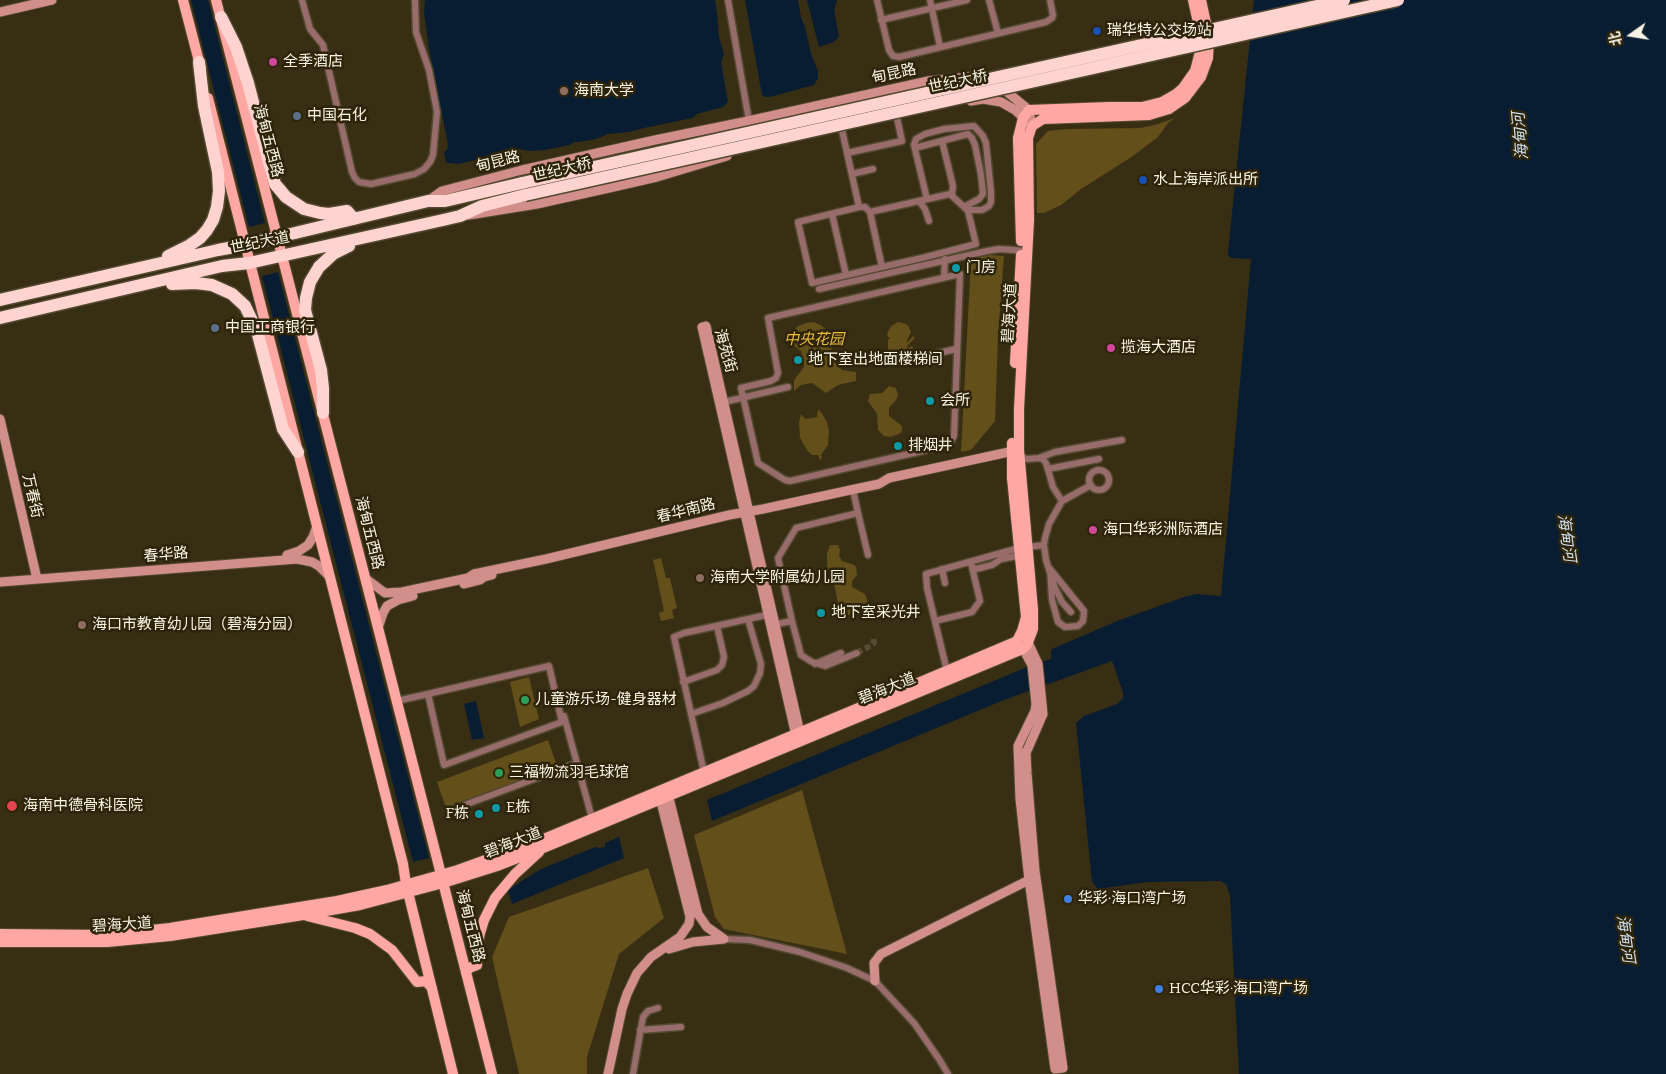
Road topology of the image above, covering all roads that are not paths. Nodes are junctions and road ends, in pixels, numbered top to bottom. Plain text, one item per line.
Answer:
1 (34, 0) edge
2 (52, 0) edge
3 (183, 0) edge
4 (216, 0) edge
5 (302, 0) edge
6 (306, 0) edge
7 (414, 0) edge
8 (728, 0) edge
9 (877, 0) edge
10 (930, 0) edge
11 (967, 0) edge
12 (989, 0) edge
13 (1050, 0) edge
14 (1193, 0) edge
15 (1201, 0) edge
16 (1344, 0) edge
17 (1398, 0) edge
18 (0, 8) edge
19 (932, 8) junction
20 (0, 12) edge
21 (221, 17) junction
22 (881, 20) junction
23 (998, 33) junction
24 (940, 47) junction
25 (199, 62) junction
26 (928, 81) junction
27 (935, 110) junction
28 (1026, 114) junction
29 (897, 118) junction
30 (753, 120) junction
31 (1032, 126) junction
32 (842, 130) junction
33 (942, 141) junction
34 (764, 148) junction
35 (915, 148) junction
36 (847, 154) junction
37 (873, 169) dead end
38 (852, 174) junction
39 (523, 189) junction
40 (952, 194) junction
41 (927, 199) junction
42 (428, 201) junction
43 (919, 201) junction
44 (859, 207) junction
45 (964, 207) junction
46 (870, 212) junction
47 (832, 214) junction
48 (460, 216) junction
49 (354, 219) junction
50 (929, 221) dead end
51 (278, 237) junction
52 (354, 240) junction
53 (245, 245) junction
54 (1024, 250) junction
55 (282, 256) junction
56 (945, 259) junction
57 (249, 263) junction
58 (882, 267) junction
59 (142, 268) junction
60 (846, 275) junction
61 (944, 278) junction
62 (142, 285) junction
63 (819, 288) dead end
64 (0, 300) edge
65 (0, 318) edge
66 (956, 349) junction
67 (909, 360) dead end
68 (788, 387) dead end
69 (743, 397) junction
70 (722, 402) junction
71 (323, 413) junction
72 (0, 419) edge
73 (0, 434) edge
74 (1122, 440) dead end
75 (298, 452) junction
76 (1015, 454) junction
77 (1039, 458) junction
78 (1099, 459) dead end
79 (1048, 470) junction
80 (1091, 485) dead end
81 (853, 492) junction
82 (1062, 501) junction
83 (858, 513) junction
84 (747, 515) junction
85 (317, 526) junction
86 (1044, 545) junction
87 (1024, 551) junction
88 (868, 555) dead end
89 (994, 555) junction
90 (971, 563) junction
91 (996, 563) junction
92 (942, 569) junction
93 (1050, 569) junction
94 (329, 576) junction
95 (0, 577) edge
96 (35, 577) junction
97 (365, 578) junction
98 (0, 582) edge
99 (944, 583) dead end
100 (1072, 612) dead end
101 (770, 614) junction
102 (748, 619) junction
103 (792, 621) junction
104 (935, 621) junction
105 (773, 625) junction
106 (717, 626) junction
107 (378, 628) junction
108 (1020, 635) junction
109 (1026, 646) junction
110 (841, 653) dead end
111 (857, 653) tunnel mouth
112 (815, 664) junction
113 (550, 668) junction
114 (947, 671) junction
115 (512, 678) dead end
116 (683, 682) junction
117 (428, 694) junction
118 (397, 702) junction
119 (691, 714) junction
120 (799, 737) junction
121 (577, 763) junction
122 (704, 772) junction
123 (664, 793) junction
124 (451, 810) dead end
125 (592, 818) junction
126 (542, 848) junction
127 (442, 879) junction
128 (1033, 881) junction
129 (407, 889) junction
130 (303, 915) junction
131 (0, 934) edge
132 (724, 939) junction
133 (0, 942) edge
134 (466, 973) junction
135 (875, 981) junction
136 (432, 988) junction
137 (658, 1008) dead end
138 (681, 1027) dead end
139 (640, 1030) junction
140 (453, 1074) edge
141 (492, 1074) edge
142 (608, 1074) edge
143 (612, 1074) edge
144 (633, 1074) edge
145 (948, 1074) edge

1 - 18 street
2 - 20 street
3 - 25 main road
4 - 21 main road, 海甸五西路
5 - 7 street
6 - 7 street
8 - 30 street
9 - 22 street
10 - 19 street
11 - 19 street
12 - 23 street
13 - 23 street
14 - 28 main road
15 - 31 main road
16 - 39 highway, 世纪大桥, bridge
17 - 39 highway, 世纪大桥, bridge
19 - 22 street
19 - 24 street
21 - 49 highway
21 - 51 main road, 海甸五西路
22 - 24 street
23 - 24 street
25 - 53 main road
25 - 59 highway
26 - 27 street
26 - 28 street, 甸昆路
26 - 30 street, 甸昆路
27 - 28 street
27 - 29 street
28 - 31 street
28 - 54 main road, 碧海大道
29 - 32 street
29 - 36 street
30 - 34 street
30 - 42 street, 甸昆路
31 - 54 main road, 碧海大道
32 - 34 street
32 - 36 street
33 - 35 street
33 - 40 street
33 - 45 street
34 - 48 street
35 - 41 street
35 - 45 street
36 - 38 street
37 - 38 street
38 - 44 street
39 - 42 highway, 世纪大道
39 - 48 highway, 世纪大道
40 - 41 street
40 - 45 street
41 - 43 street
42 - 49 highway, 世纪大道
43 - 46 street
43 - 50 street
44 - 46 street
44 - 47 street
45 - 58 street
46 - 58 street
47 - 60 street
47 - 60 street
48 - 52 highway, 世纪大道
49 - 51 highway, 世纪大道
51 - 53 highway, 世纪大道
51 - 55 main road, 海甸五西路
52 - 55 highway, 世纪大道
52 - 71 highway
53 - 57 main road
53 - 59 highway, 世纪大道
54 - 56 street
54 - 76 main road, 碧海大道
55 - 57 highway, 世纪大道
55 - 71 main road, 海甸五西路
56 - 61 street
56 - 63 street
57 - 62 highway, 世纪大道
57 - 75 main road
58 - 60 street
59 - 64 highway, 世纪大道
61 - 66 street
61 - 69 street
62 - 65 highway, 世纪大道
62 - 75 highway
66 - 67 street
66 - 69 street
68 - 69 street
69 - 70 street
70 - 70 street, 海苑街
70 - 84 street, 海苑街
71 - 97 main road, 海甸五西路
72 - 96 street, 万春街
73 - 96 street, 万春街
74 - 77 street
75 - 85 main road
76 - 77 street
76 - 81 street, 春华南路
76 - 87 main road, 碧海大道
77 - 79 street
78 - 79 street
79 - 82 street
80 - 82 street
81 - 83 street
81 - 84 street, 春华南路
82 - 86 street
83 - 88 street
83 - 103 street
84 - 97 street, 春华南路
84 - 101 street, 海苑街
84 - 107 street, 春华南路
85 - 94 main road
85 - 96 street, 春华路
86 - 87 street
86 - 93 street
87 - 89 street
87 - 91 street
87 - 108 main road, 碧海大道
87 - 109 main road, 碧海大道
89 - 90 street
89 - 91 street
90 - 91 street
90 - 92 street
90 - 104 street
92 - 99 street
92 - 104 street
93 - 93 street
93 - 100 street
94 - 96 street, 春华路
94 - 129 main road
95 - 96 street, 春华路
96 - 98 street, 春华路
97 - 107 main road, 海甸五西路
101 - 102 street
101 - 105 street, 海苑街
102 - 106 street
102 - 119 street
103 - 105 street
103 - 112 street
104 - 114 street
105 - 120 street, 海苑街
106 - 116 street
106 - 116 street
107 - 118 main road, 海甸五西路
108 - 109 street
108 - 114 main road, 碧海大道
109 - 120 main road, 碧海大道
109 - 128 street
110 - 112 street
111 - 112 street
113 - 115 street
113 - 117 street
113 - 117 street
113 - 121 street
114 - 120 main road, 碧海大道
116 - 119 street
117 - 118 street
118 - 127 main road, 海甸五西路
119 - 122 street
120 - 122 main road, 碧海大道
120 - 123 main road, 碧海大道
121 - 124 street
121 - 125 street
122 - 123 main road, 碧海大道
123 - 125 main road, 碧海大道
123 - 126 main road, 碧海大道
123 - 132 street
123 - 142 street
125 - 127 main road, 碧海大道
126 - 127 main road, 碧海大道
126 - 134 main road
127 - 129 main road, 碧海大道
127 - 134 main road, 海甸五西路
128 - 128 street
128 - 135 street
129 - 130 main road, 碧海大道
129 - 131 main road, 碧海大道
129 - 136 main road
130 - 133 main road, 碧海大道
130 - 136 main road
132 - 135 street
132 - 143 street
134 - 141 main road, 海甸五西路
135 - 145 street
136 - 140 main road
137 - 139 street
138 - 139 street
139 - 144 street

